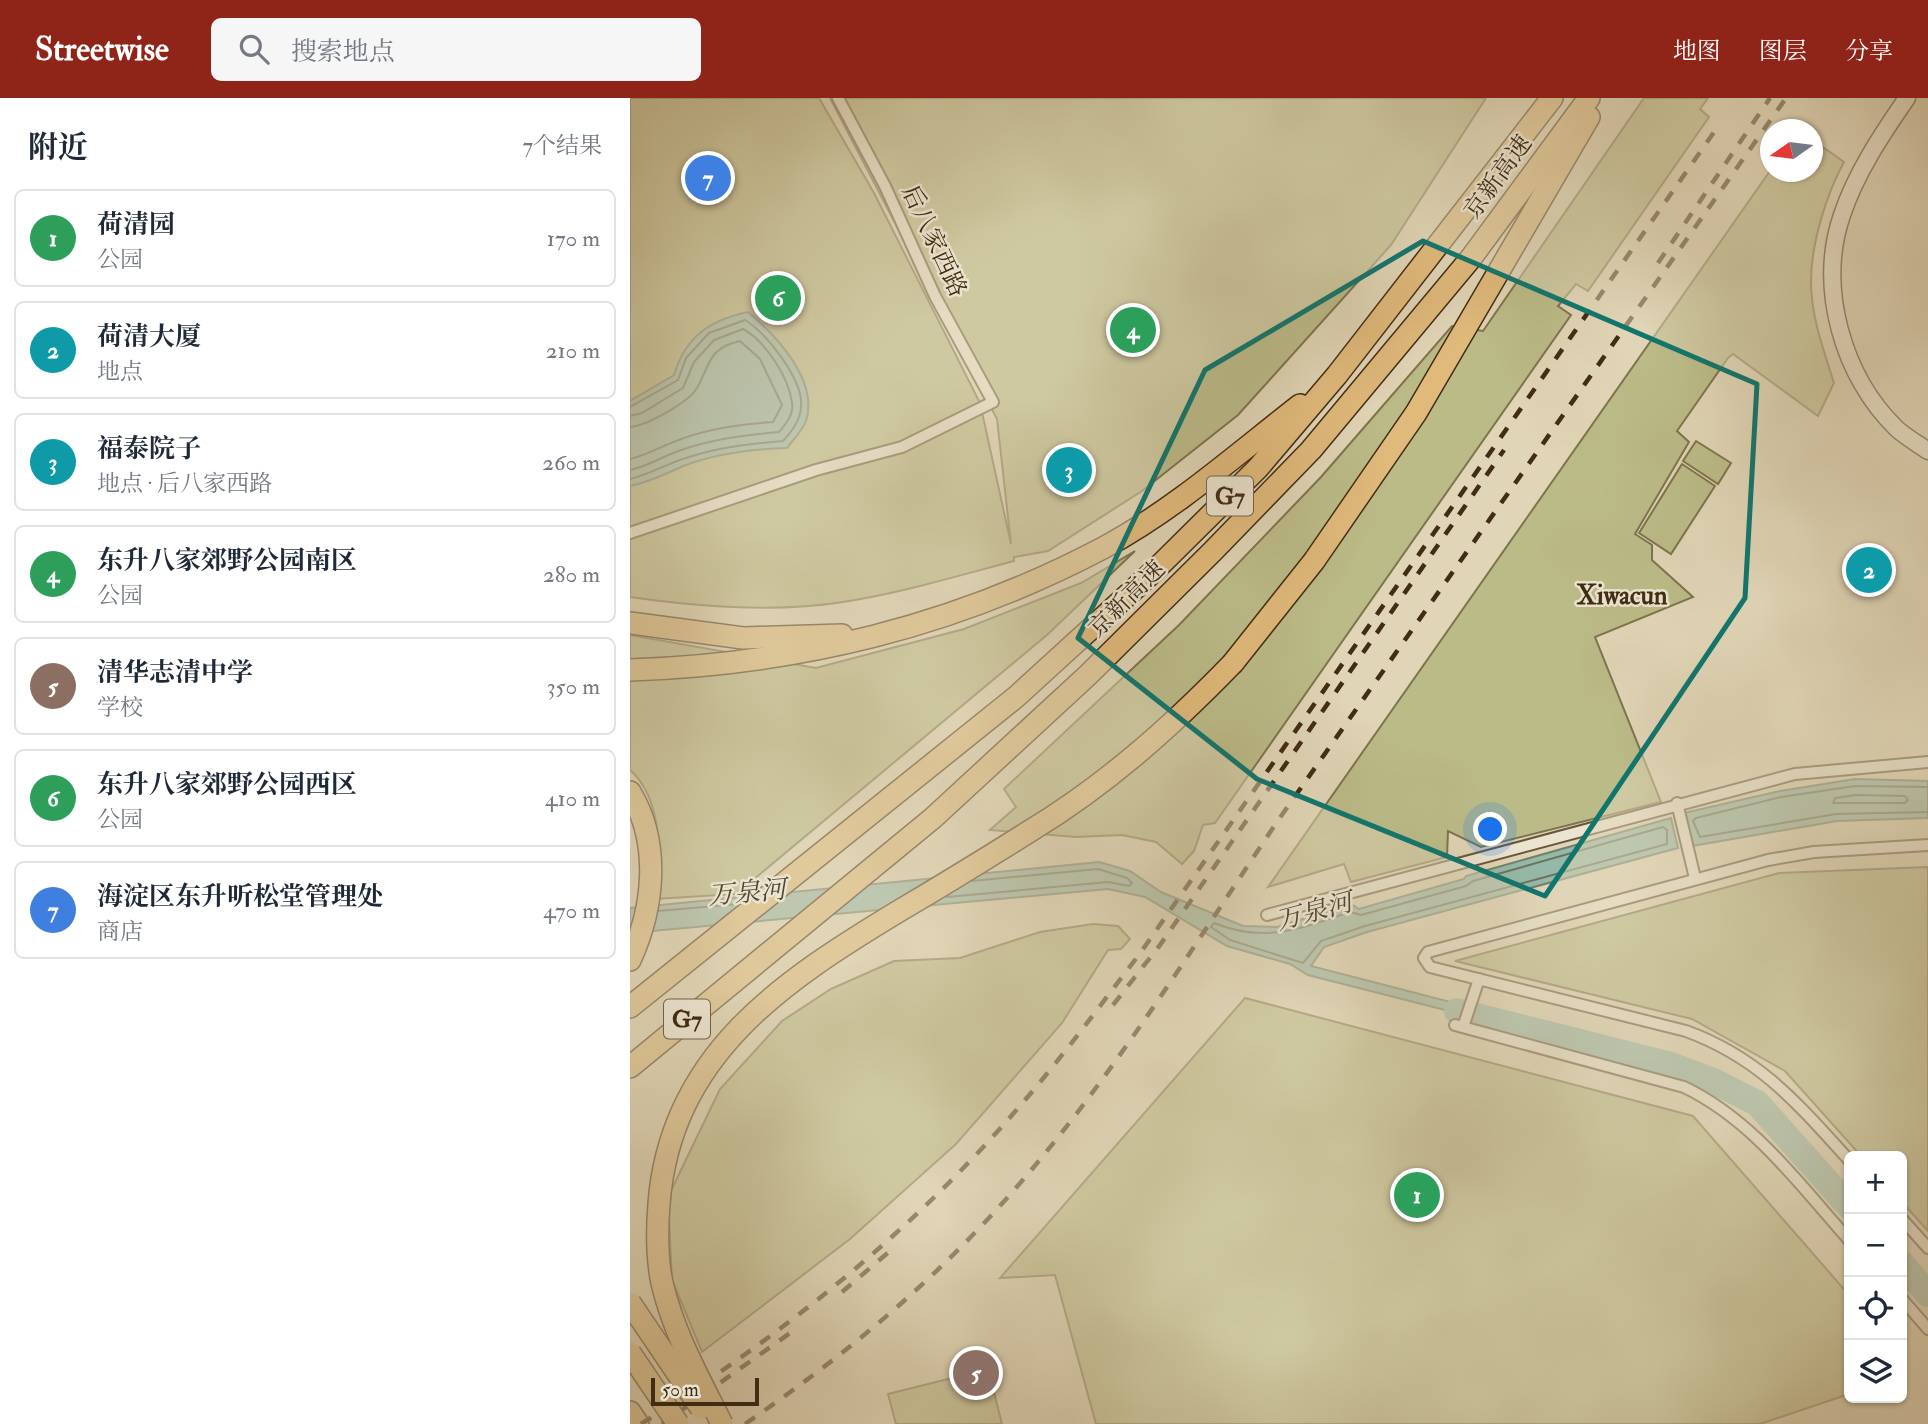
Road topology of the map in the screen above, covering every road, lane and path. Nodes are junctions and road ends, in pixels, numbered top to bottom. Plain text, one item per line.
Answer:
1 (838, 98) edge
2 (1552, 98) edge
3 (1589, 98) edge
4 (1600, 98) edge
5 (1907, 98) edge
6 (1337, 375) junction
7 (1928, 451) edge
8 (630, 533) edge
9 (630, 623) edge
10 (883, 633) junction
11 (630, 670) edge
12 (1928, 762) edge
13 (630, 792) edge
14 (1677, 803) junction
15 (1928, 845) edge
16 (1695, 878) junction
17 (1267, 915) dead end
18 (630, 960) edge
19 (1479, 979) junction
20 (630, 1007) edge
21 (630, 1067) edge
22 (1844, 1154) edge
23 (1907, 1225) edge
24 (1844, 1234) edge
25 (1928, 1248) edge
26 (630, 1303) edge
27 (1907, 1305) edge
28 (1928, 1329) edge
29 (630, 1353) edge
30 (630, 1412) edge
31 (638, 1424) edge
32 (678, 1424) edge
33 (712, 1424) edge
34 (722, 1424) edge

1 - 8 street, 后八家西路
2 - 6 highway, 京新高速 / G7
3 - 21 highway, 京新高速 / G7
4 - 34 highway, bridge
5 - 7 main road
6 - 10 highway
6 - 20 highway, 京新高速 / G7
9 - 10 highway
10 - 11 highway
12 - 14 street
13 - 18 highway
14 - 16 street
14 - 17 street
15 - 16 street
16 - 19 street
19 - 22 street
19 - 24 street
23 - 25 street
26 - 33 highway, bridge
27 - 28 street
29 - 32 highway, bridge
30 - 31 highway

